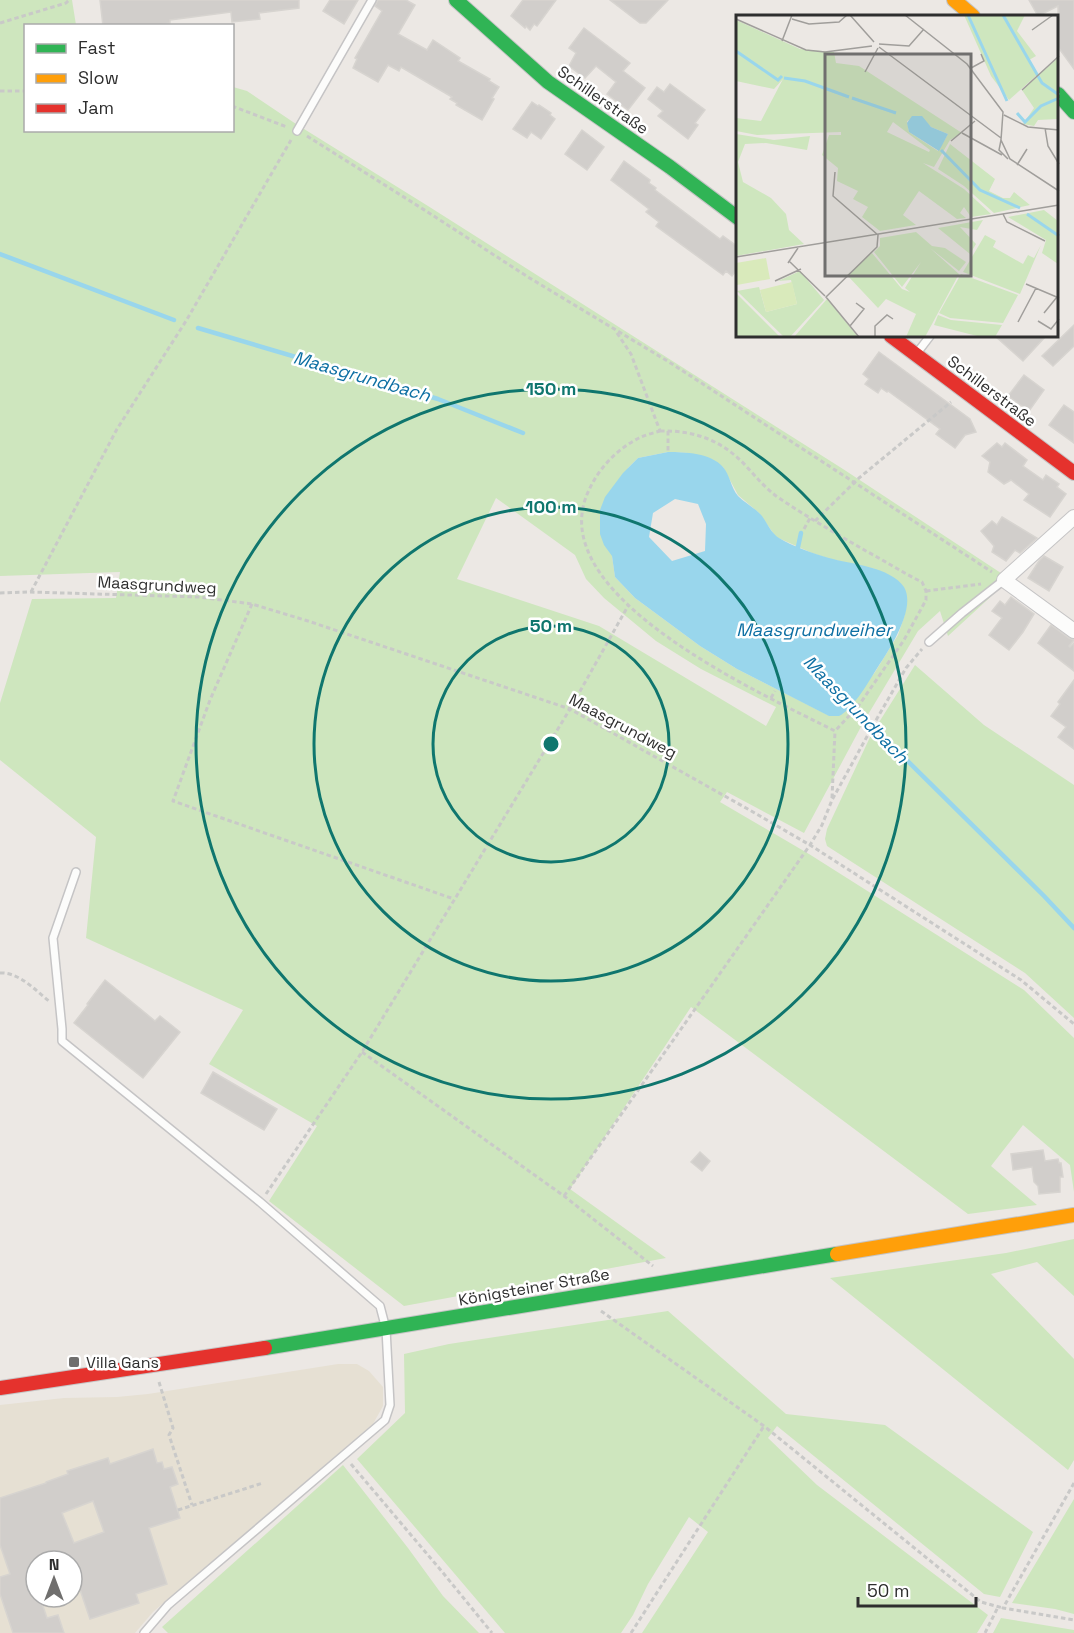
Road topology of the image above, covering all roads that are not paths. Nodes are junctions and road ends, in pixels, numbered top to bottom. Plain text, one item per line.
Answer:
1 (372, 0) edge
2 (456, 0) edge
3 (954, 0) edge
4 (972, 15) edge
5 (1059, 95) edge
6 (1073, 109) edge
7 (297, 131) road end
8 (736, 217) edge
9 (894, 338) edge
10 (929, 338) edge
11 (916, 355) junction
12 (1074, 473) edge
13 (1074, 517) edge
14 (1004, 580) junction
15 (1074, 631) edge
16 (929, 642) road end
17 (76, 872) dead end
18 (1074, 1215) edge
19 (386, 1329) junction
20 (0, 1388) edge
21 (150, 1627) junction
22 (144, 1633) edge
23 (156, 1633) edge

1 - 7 lane
2 - 8 main road, Schillerstraße
3 - 4 main road
5 - 6 main road
9 - 11 main road, Schillerstraße
10 - 11 lane
11 - 12 main road, Schillerstraße
13 - 14 street
14 - 15 street
14 - 16 lane
17 - 19 lane
18 - 19 main road, Königsteiner Straße
19 - 20 main road, Königsteiner Straße
19 - 21 lane
21 - 22 lane
21 - 23 lane

